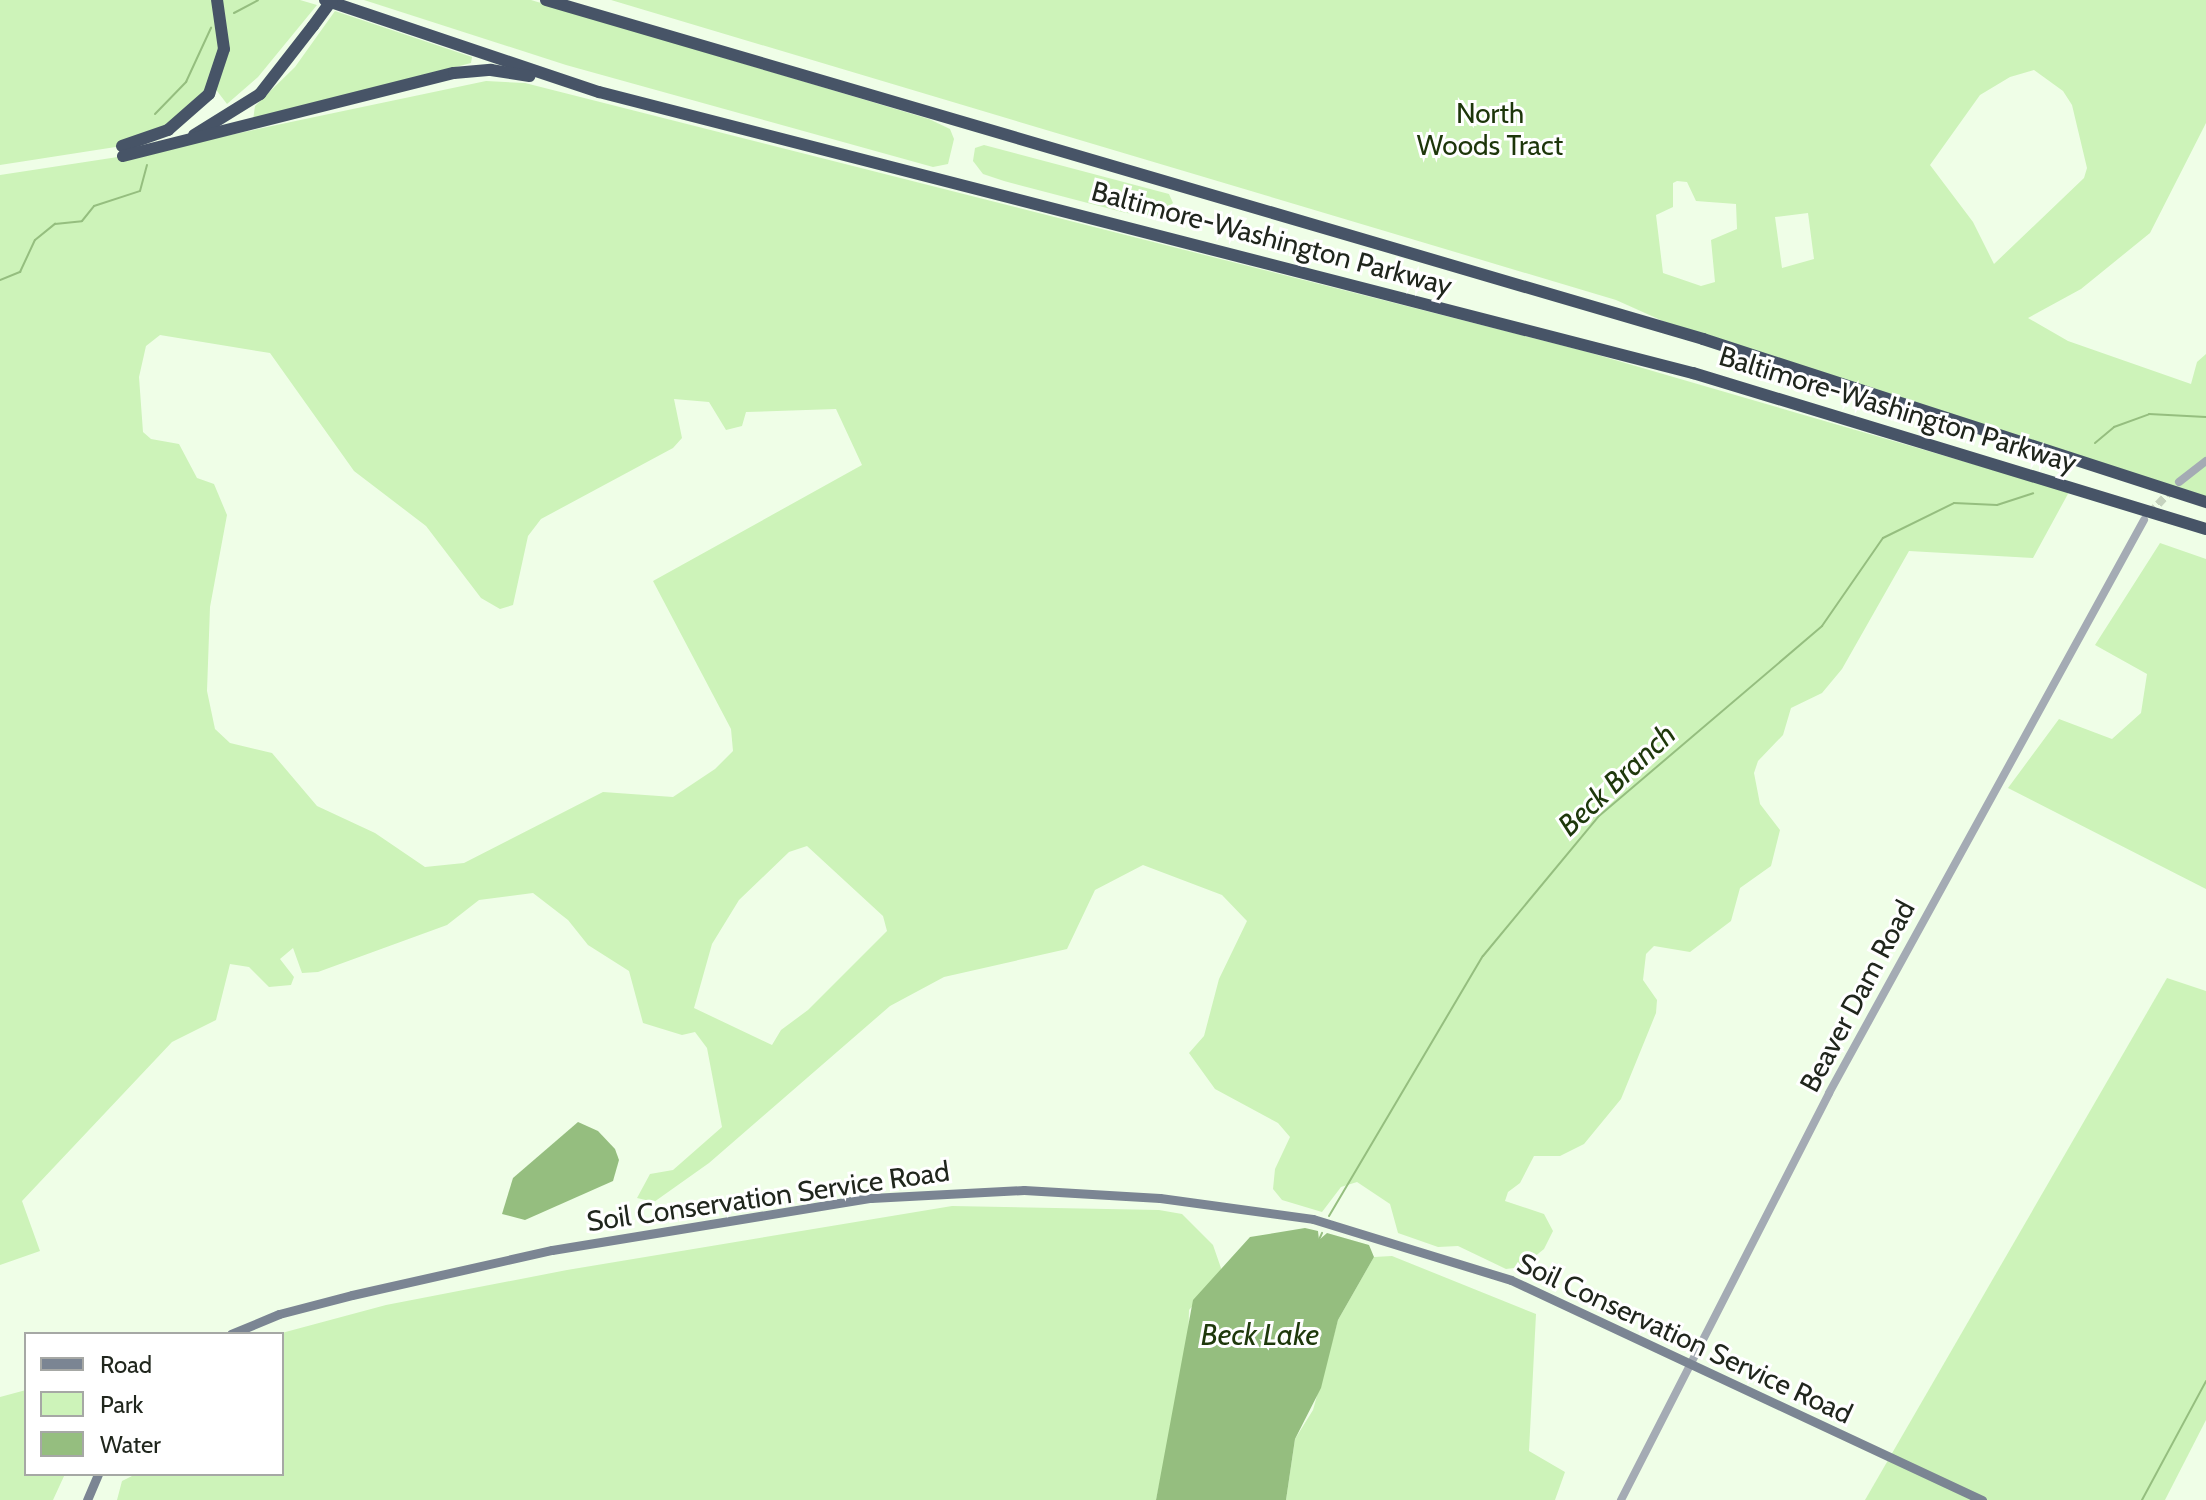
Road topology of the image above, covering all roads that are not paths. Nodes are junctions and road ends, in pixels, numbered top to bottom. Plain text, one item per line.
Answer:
1 (217, 0) edge
2 (325, 0) edge
3 (332, 0) edge
4 (546, 0) edge
5 (599, 92) junction
6 (123, 151) junction
7 (2206, 461) edge
8 (2179, 482) tunnel mouth
9 (2206, 502) edge
10 (2144, 520) tunnel mouth
11 (2206, 529) edge
12 (236, 1332) edge
13 (1689, 1359) junction
14 (97, 1476) edge
15 (87, 1500) edge
16 (1621, 1500) edge
17 (1982, 1500) edge

1 - 6 highway
2 - 5 highway, Baltimore-Washington Parkway
3 - 6 highway, bridge
4 - 9 highway, Baltimore-Washington Parkway
5 - 6 highway
5 - 11 highway, Baltimore-Washington Parkway
7 - 8 street
10 - 13 street, Beaver Dam Road
12 - 13 main road, Soil Conservation Service Road
13 - 16 street, Beaver Dam Road
13 - 17 main road, Soil Conservation Service Road
14 - 15 main road

